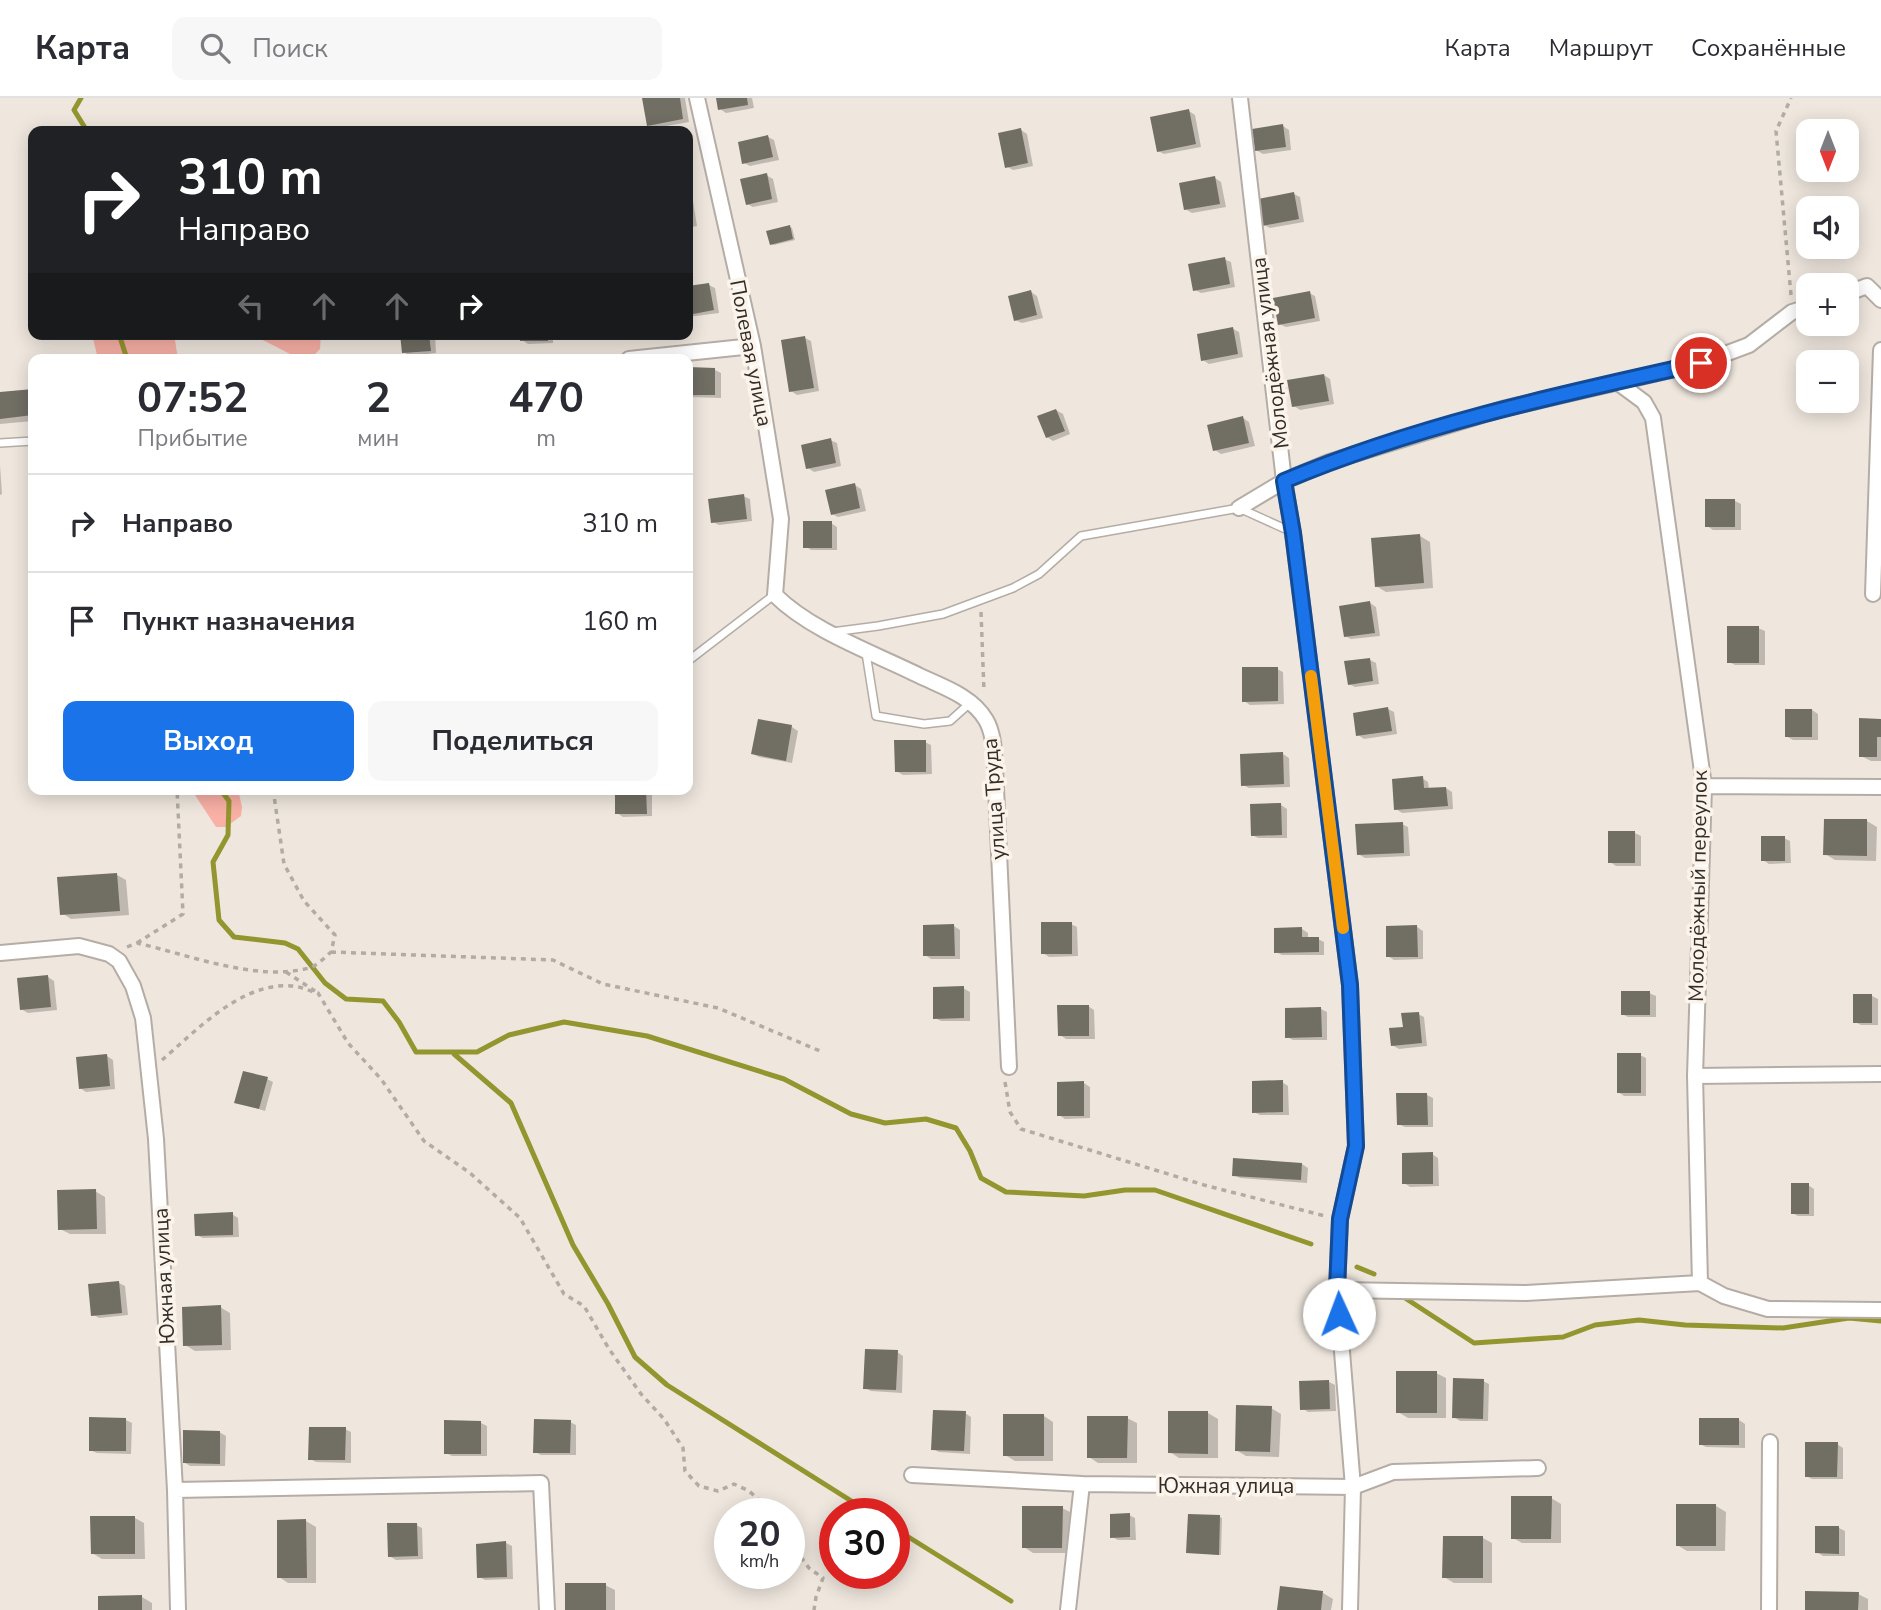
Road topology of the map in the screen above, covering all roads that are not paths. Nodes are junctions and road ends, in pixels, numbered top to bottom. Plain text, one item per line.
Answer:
1 (697, 98) edge
2 (1240, 98) edge
3 (1859, 289) edge
4 (1881, 300) edge
5 (1796, 311) edge
6 (753, 346) junction
7 (1881, 350) edge
8 (677, 354) edge
9 (1617, 382) junction
10 (28, 441) edge
11 (0, 443) edge
12 (1284, 481) junction
13 (1239, 508) junction
14 (1293, 533) junction
15 (1873, 594) dead end
16 (775, 595) junction
17 (830, 632) junction
18 (865, 649) junction
19 (693, 658) edge
20 (970, 703) junction
21 (1704, 786) junction
22 (1881, 787) edge
23 (0, 953) edge
24 (1007, 1073) road end
25 (1881, 1074) edge
26 (1695, 1076) junction
27 (1700, 1283) junction
28 (1337, 1290) junction
29 (1881, 1310) edge
30 (1770, 1442) dead end
31 (1538, 1468) dead end
32 (912, 1475) dead end
33 (1082, 1485) junction
34 (1353, 1487) junction
35 (175, 1490) junction
36 (178, 1610) edge
37 (547, 1610) edge
38 (1068, 1610) edge
39 (1350, 1610) edge
40 (1769, 1610) edge

1 - 6 street, Полевая улица
2 - 12 street, Молодёжная улица
3 - 4 street
5 - 9 street
6 - 8 street
6 - 16 street, Полевая улица
7 - 15 street
9 - 12 street
9 - 21 street, Молодёжный переулок
10 - 11 lane
12 - 13 street
12 - 14 street, Молодёжная улица
13 - 14 lane
13 - 17 lane
14 - 28 street, Молодёжная улица
16 - 17 street, улица Труда
16 - 19 lane
17 - 18 street, улица Труда
18 - 20 street, улица Труда
18 - 20 lane
20 - 24 street, улица Труда
21 - 22 street
21 - 26 street, Молодёжный переулок
23 - 35 street, Южная улица
25 - 26 street
26 - 27 street, Молодёжный переулок
27 - 28 street
27 - 29 street
28 - 34 street, Молодёжная улица
30 - 40 street
31 - 34 street, Южная улица
32 - 33 street, Южная улица
33 - 34 street, Южная улица
33 - 38 street
34 - 39 street, Молодёжная улица
35 - 36 street, Южная улица
35 - 37 street

